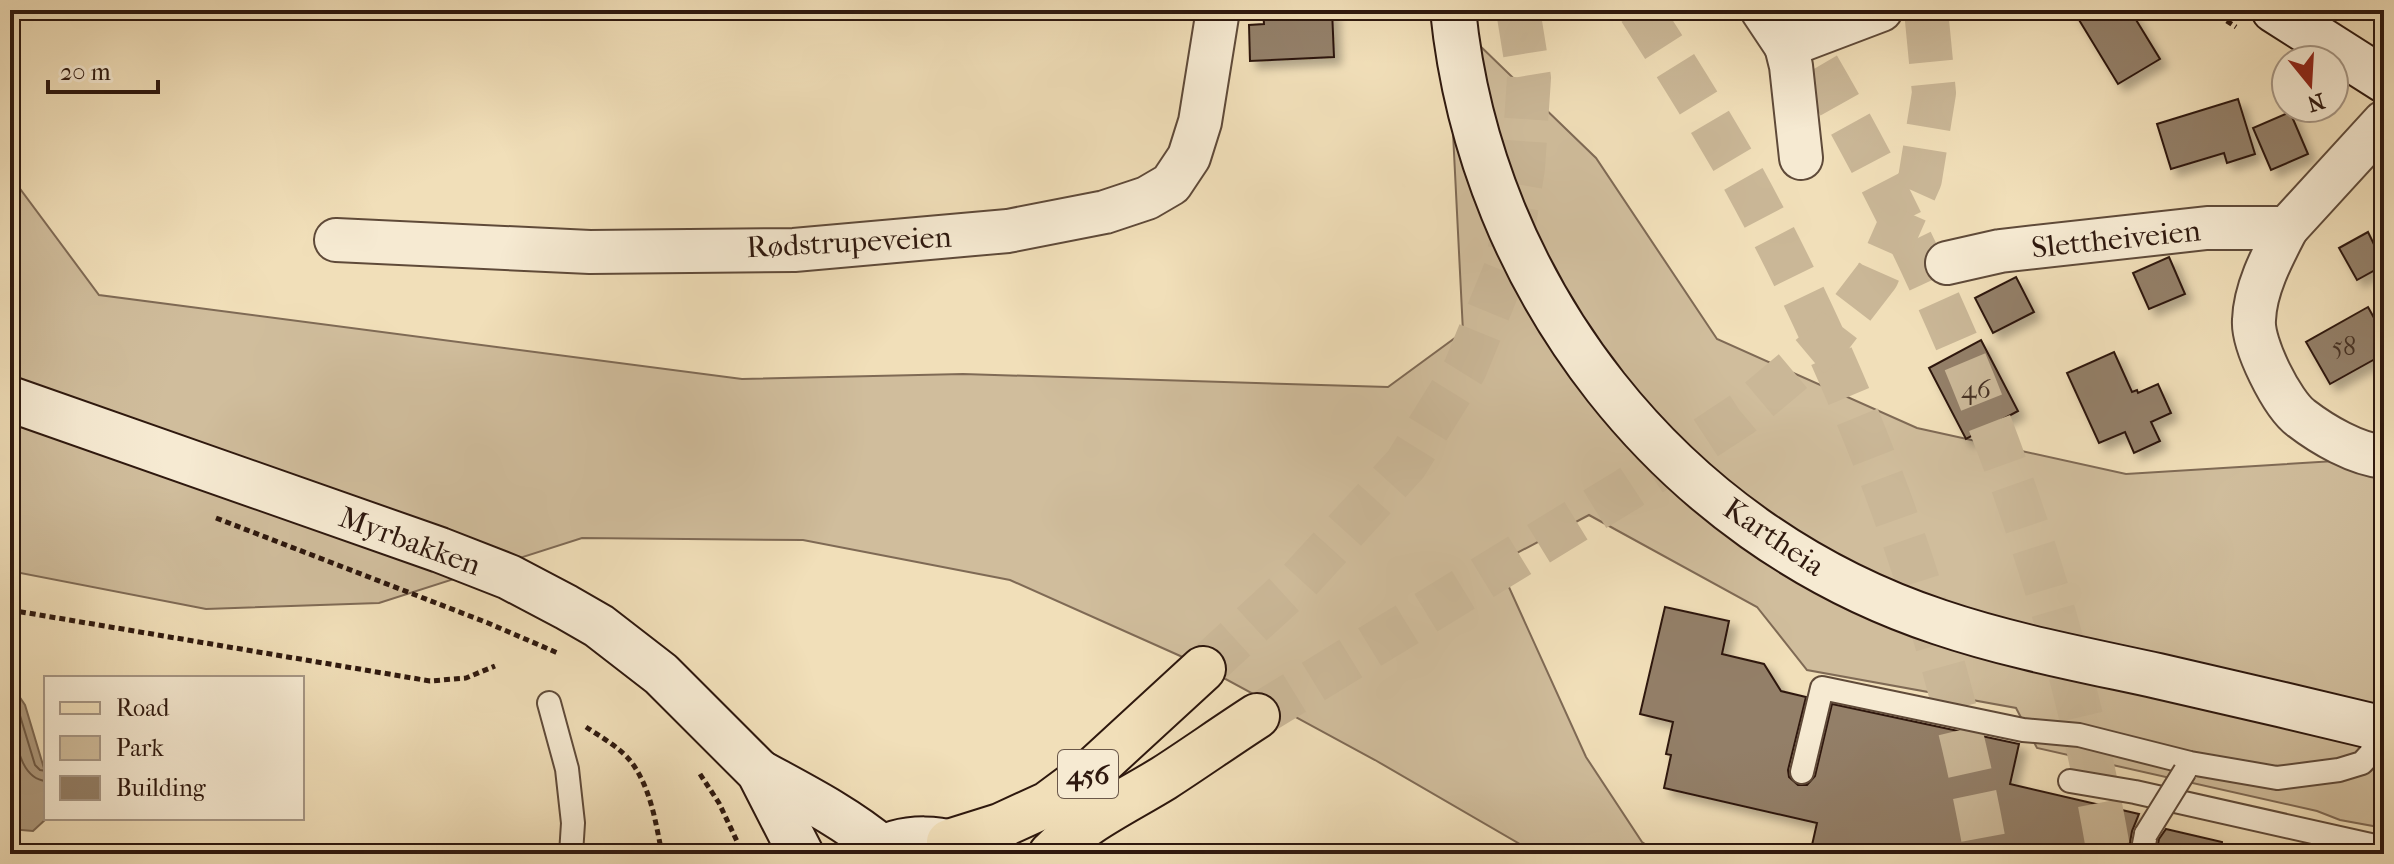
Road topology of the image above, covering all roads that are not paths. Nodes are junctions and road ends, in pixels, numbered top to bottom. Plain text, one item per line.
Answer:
1 (1218, 10) edge
2 (1453, 10) edge
3 (1762, 10) edge
4 (1881, 10) edge
5 (2274, 10) edge
6 (1786, 46) junction
7 (2384, 80) edge
8 (2384, 122) edge
9 (1801, 158) dead end
10 (2287, 228) junction
11 (336, 240) dead end
12 (1947, 263) dead end
13 (10, 399) edge
14 (2384, 457) edge
15 (1203, 669) tunnel mouth
16 (549, 703) road end
17 (1257, 716) tunnel mouth
18 (2375, 740) edge
19 (2188, 767) junction
20 (759, 772) junction
21 (1802, 772) dead end
22 (2070, 781) dead end
23 (2144, 844) edge
24 (963, 848) edge
25 (2384, 848) edge
26 (877, 851) edge
27 (571, 854) edge
28 (801, 854) edge
29 (1051, 854) edge

1 - 11 street, Rødstrupeveien
2 - 18 street, Kartheia
3 - 6 street
4 - 6 street
5 - 7 street
6 - 9 street
8 - 10 street
10 - 12 street, Slettheiveien
10 - 14 street
13 - 20 street, Myrbakken
15 - 24 main road, 456
16 - 27 lane
17 - 29 main road, 456
18 - 19 lane, Kartheia
19 - 21 lane, Kartheia
19 - 23 lane, bridge
20 - 26 street, Myrbakken
20 - 28 street, Myrbakken
22 - 25 lane
24 - 26 street

